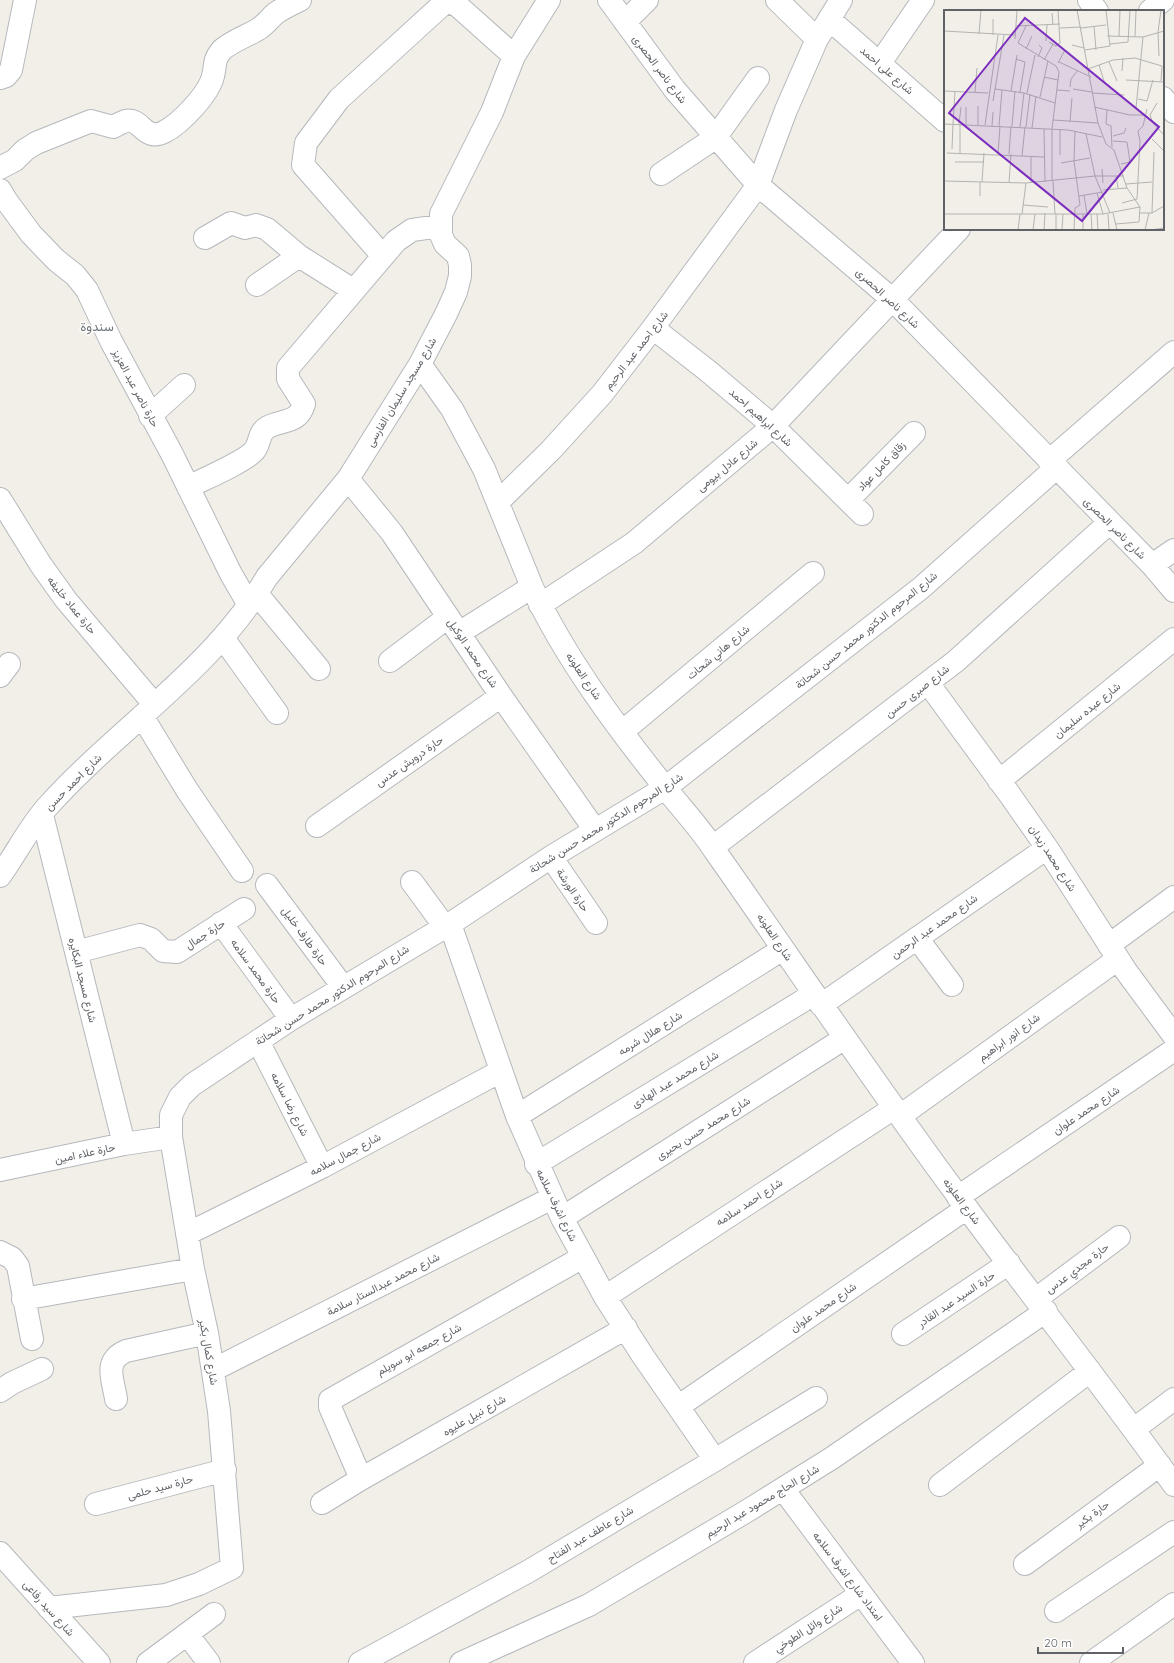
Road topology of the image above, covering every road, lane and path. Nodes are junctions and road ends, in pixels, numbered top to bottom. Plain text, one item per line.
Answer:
1 (25, 0) edge
2 (300, 0) edge
3 (549, 0) edge
4 (609, 0) edge
5 (647, 0) edge
6 (778, 0) edge
7 (841, 0) edge
8 (923, 0) edge
9 (1163, 0) edge
10 (1151, 10) edge
11 (829, 19) junction
12 (625, 22) junction
13 (817, 39) junction
14 (514, 56) junction
15 (880, 62) junction
16 (0, 78) edge
17 (758, 78) dead end
18 (944, 120) edge
19 (715, 138) junction
20 (0, 168) edge
21 (662, 174) dead end
22 (758, 185) junction
23 (0, 190) edge
24 (440, 226) junction
25 (958, 230) edge
26 (205, 238) dead end
27 (299, 256) junction
28 (383, 256) junction
29 (258, 284) dead end
30 (354, 290) junction
31 (893, 300) junction
32 (653, 328) junction
33 (1174, 352) edge
34 (420, 364) junction
35 (184, 385) dead end
36 (150, 416) junction
37 (773, 426) junction
38 (914, 433) dead end
39 (1053, 465) junction
40 (348, 479) junction
41 (188, 488) junction
42 (0, 499) edge
43 (498, 502) junction
44 (855, 507) joint
45 (1110, 522) junction
46 (1174, 550) edge
47 (1152, 565) junction
48 (813, 573) dead end
49 (1174, 591) edge
50 (536, 596) junction
51 (253, 599) junction
52 (454, 625) junction
53 (224, 638) junction
54 (1174, 639) edge
55 (390, 661) dead end
56 (319, 669) dead end
57 (928, 683) junction
58 (501, 696) junction
59 (148, 710) junction
60 (277, 713) dead end
61 (623, 731) junction
62 (999, 781) junction
63 (665, 788) junction
64 (42, 815) junction
65 (317, 826) dead end
66 (595, 830) junction
67 (713, 847) junction
68 (1047, 848) junction
69 (551, 857) junction
70 (242, 872) dead end
71 (0, 876) edge
72 (412, 882) dead end
73 (267, 885) dead end
74 (1174, 897) edge
75 (244, 909) dead end
76 (221, 923) junction
77 (596, 923) dead end
78 (447, 926) junction
79 (917, 938) junction
80 (783, 949) junction
81 (76, 952) junction
82 (1114, 952) junction
83 (952, 986) dead end
84 (342, 987) junction
85 (818, 999) junction
86 (291, 1018) junction
87 (1174, 1036) edge
88 (845, 1038) junction
89 (258, 1041) junction
90 (1174, 1050) edge
91 (501, 1071) junction
92 (897, 1112) junction
93 (517, 1116) junction
94 (171, 1137) junction
95 (124, 1144) junction
96 (536, 1164) junction
97 (322, 1167) junction
98 (0, 1170) edge
99 (552, 1198) junction
100 (963, 1202) junction
101 (562, 1218) junction
102 (187, 1234) junction
103 (1119, 1237) dead end
104 (0, 1252) edge
105 (583, 1257) junction
106 (1008, 1263) junction
107 (193, 1269) junction
108 (605, 1297) junction
109 (23, 1299) junction
110 (1041, 1305) junction
111 (626, 1328) junction
112 (207, 1333) junction
113 (903, 1334) dead end
114 (32, 1339) dead end
115 (42, 1369) dead end
116 (213, 1370) junction
117 (1090, 1371) junction
118 (0, 1391) edge
119 (816, 1398) dead end
120 (116, 1399) dead end
121 (1174, 1400) edge
122 (679, 1406) junction
123 (1134, 1429) junction
124 (715, 1460) junction
125 (1160, 1465) junction
126 (225, 1470) junction
127 (361, 1479) junction
128 (940, 1485) dead end
129 (1174, 1485) edge
130 (783, 1489) junction
131 (322, 1503) dead end
132 (96, 1504) dead end
133 (1174, 1532) edge
134 (0, 1553) edge
135 (1025, 1564) dead end
136 (861, 1594) junction
137 (1174, 1604) edge
138 (49, 1608) junction
139 (1056, 1611) dead end
140 (214, 1614) dead end
141 (187, 1634) junction
142 (99, 1663) edge
143 (148, 1663) edge
144 (209, 1663) edge
145 (360, 1663) edge
146 (461, 1663) edge
147 (755, 1663) edge
148 (913, 1663) edge
149 (1091, 1663) edge

1 - 16 street
2 - 20 street
3 - 14 street, شارع مسجد سليمان الفارسى
4 - 12 street, شارع ناصر الحصرى
5 - 12 street
6 - 13 street
7 - 11 street, شارع احمد عبد الرحيم
8 - 15 street
9 - 10 street
11 - 13 street, شارع احمد عبد الرحيم
11 - 15 street, شارع على احمد
12 - 19 street, شارع ناصر الحصرى
13 - 22 street, شارع احمد عبد الرحيم
14 - 24 street, شارع مسجد سليمان الفارسى
14 - 28 street
15 - 18 street, شارع على احمد
17 - 19 street
19 - 21 street
19 - 22 street, شارع ناصر الحصرى
22 - 31 street, شارع ناصر الحصرى
22 - 32 street, شارع احمد عبد الرحيم
23 - 36 street, حارة ناصر عبد العزيز
24 - 28 street
24 - 34 street, شارع مسجد سليمان الفارسى
25 - 31 street, شارع عادل بيومى
26 - 27 street
27 - 29 street
27 - 30 street
28 - 30 street
30 - 41 street
31 - 37 street, شارع عادل بيومى
31 - 39 street, شارع ناصر الحصرى
32 - 37 street, شارع ابراهيم احمد
32 - 43 street, شارع احمد عبد الرحيم
33 - 39 street, شارع المرحوم الدكتور محمد حسن شحاتة
34 - 40 street, شارع مسجد سليمان الفارسى
34 - 43 street, شارع العلونه
35 - 36 street
36 - 41 street, حارة ناصر عبد العزيز
37 - 44 street, شارع ابراهيم احمد
37 - 50 street, شارع عادل بيومى
38 - 44 street, زقاق كامل عواد
39 - 45 street, شارع ناصر الحصرى
39 - 63 street, شارع المرحوم الدكتور محمد حسن شحاتة
40 - 51 street, شارع مسجد سليمان الفارسى
40 - 52 street, شارع محمد الوكيل
41 - 51 street, حارة ناصر عبد العزيز
42 - 59 street, حارة عماد خليفه
43 - 50 street, شارع العلونه
45 - 47 street, شارع ناصر الحصرى
45 - 57 street, شارع صبرى حسن
46 - 47 street
47 - 49 street, شارع ناصر الحصرى
48 - 61 street, شارع هاني شحات
50 - 52 street, شارع عادل بيومى
50 - 61 street, شارع العلونه
51 - 53 street, شارع مسجد سليمان الفارسى
51 - 56 street, حارة ناصر عبد العزيز
52 - 55 street, شارع عادل بيومى
52 - 58 street, شارع محمد الوكيل
53 - 59 street, شارع مسجد سليمان الفارسى
53 - 60 street
54 - 62 street, شارع عبده سليمان
57 - 62 street, شارع محمد زيدان
57 - 67 street, شارع صبرى حسن
58 - 65 street, حارة درويش عدس
58 - 66 street, شارع محمد الوكيل
59 - 64 street, شارع احمد حسن
59 - 70 street, حارة عماد خليفه
61 - 63 street, شارع العلونه
62 - 68 street, شارع محمد زيدان
63 - 66 street, شارع المرحوم الدكتور محمد حسن شحاتة
63 - 67 street, شارع العلونه
64 - 71 street, شارع احمد حسن
64 - 81 street, شارع مسجد البكايره
66 - 69 street, شارع المرحوم الدكتور محمد حسن شحاتة
67 - 80 street, شارع العلونه
68 - 79 street, شارع محمد عبد الرحمن
68 - 82 street, شارع محمد زيدان
69 - 77 street, حارة الورشة
69 - 78 street, شارع المرحوم الدكتور محمد حسن شحاتة
72 - 78 street, شارع اشرف سلامه
73 - 84 street, حارة طارف خليل
74 - 82 street, شارع انور ابراهيم
75 - 76 street, حارة جمال
76 - 81 street, حارة جمال
76 - 86 street, حارة محمد سلامه
78 - 84 street, شارع المرحوم الدكتور محمد حسن شحاتة
78 - 91 street, شارع اشرف سلامه
79 - 83 street
79 - 85 street, شارع محمد عبد الرحمن
80 - 85 street, شارع العلونه
80 - 93 street, شارع هلال شرمه
81 - 95 street, شارع مسجد البكايره
82 - 87 street, شارع محمد زيدان
82 - 92 street, شارع انور ابراهيم
84 - 86 street, شارع المرحوم الدكتور محمد حسن شحاتة
85 - 88 street, شارع العلونه
85 - 96 street, شارع محمد عبد الهادى
86 - 89 street, شارع المرحوم الدكتور محمد حسن شحاتة
88 - 92 street, شارع العلونه
88 - 101 street, شارع محمد حسن بحيرى
89 - 94 street, شارع المرحوم الدكتور محمد حسن شحاتة
89 - 97 street, شارع رضا سلامه
90 - 100 street, شارع محمد علوان
91 - 93 street, شارع اشرف سلامه
91 - 97 street, شارع جمال سلامه
92 - 100 street, شارع العلونه
92 - 108 street, شارع احمد سلامه
93 - 96 street, شارع اشرف سلامه
94 - 95 street, حارة علاء امين
94 - 102 street, شارع كمال بكير
95 - 98 street, حارة علاء امين
96 - 99 street, شارع اشرف سلامه
97 - 102 street, شارع جمال سلامه
99 - 101 street, شارع اشرف سلامه
99 - 116 street, شارع محمد عبدالستار سلامة
100 - 106 street, شارع العلونه
100 - 122 street, شارع محمد علوان
101 - 105 street, شارع اشرف سلامه
102 - 107 street, شارع كمال بكير
103 - 110 street, حارة مجدي عدس
104 - 109 street
105 - 108 street, شارع اشرف سلامه
105 - 127 street, شارع جمعه ابو سويلم
106 - 110 street, شارع العلونه
106 - 113 street, حارة السيد عبد القادر
107 - 109 street
107 - 112 street, شارع كمال بكير
108 - 111 street, شارع اشرف سلامه
109 - 114 street
110 - 117 street, شارع العلونه
110 - 130 street, شارع الحاج محمود عبد الرحيم
111 - 122 street, شارع اشرف سلامه
111 - 127 street, شارع نبيل عليوه
112 - 116 street, شارع كمال بكير
112 - 120 street
115 - 118 street
116 - 126 street, شارع كمال بكير
117 - 123 street, شارع العلونه
117 - 128 street
119 - 124 street, شارع عاطف عبد الفتاح
121 - 123 street
122 - 124 street, شارع اشرف سلامه
123 - 125 street, شارع العلونه
124 - 145 street, شارع عاطف عبد الفتاح
125 - 129 street, شارع العلونه
125 - 135 street, حارة بكير
126 - 132 street, حارة سيد حلمى
126 - 138 street, شارع كمال بكير
127 - 131 street, شارع نبيل عليوه
130 - 136 street, امتداد شارع اشرف سلامه
130 - 146 street, شارع الحاج محمود عبد الرحيم
133 - 139 street
134 - 138 street, شارع سيد رفاعى
136 - 147 street, شارع وائل الطوخي
136 - 148 street, امتداد شارع اشرف سلامه
137 - 149 street
138 - 142 street, شارع سيد رفاعى
140 - 141 street
141 - 143 street
141 - 144 street

